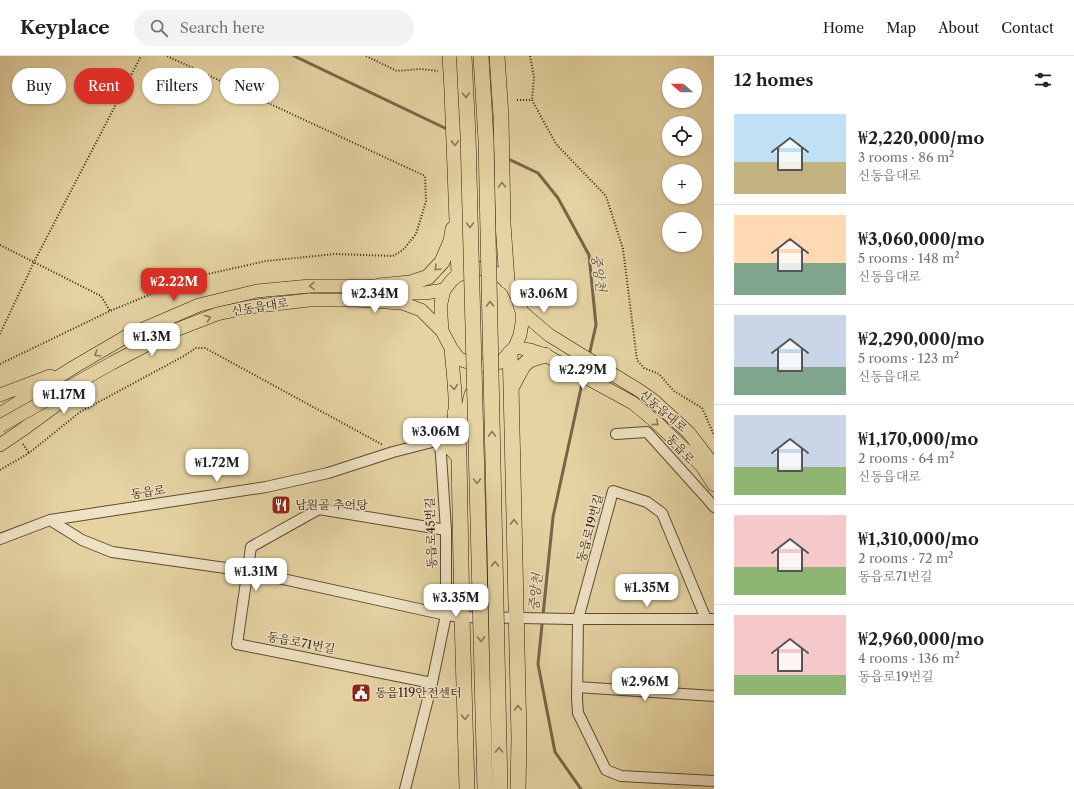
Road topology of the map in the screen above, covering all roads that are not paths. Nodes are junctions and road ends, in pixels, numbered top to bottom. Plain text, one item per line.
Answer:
1 (450, 56) edge
2 (464, 56) edge
3 (481, 56) edge
4 (497, 56) edge
5 (457, 205) junction
6 (459, 274) junction
7 (507, 281) junction
8 (379, 286) junction
9 (444, 290) junction
10 (522, 312) junction
11 (442, 331) junction
12 (451, 348) junction
13 (513, 350) junction
14 (545, 355) junction
15 (112, 363) junction
16 (480, 366) junction
17 (74, 367) junction
18 (511, 388) junction
19 (0, 395) edge
20 (455, 412) junction
21 (0, 414) edge
22 (0, 426) edge
23 (616, 434) dead end
24 (458, 437) junction
25 (440, 440) junction
26 (0, 445) edge
27 (459, 457) junction
28 (714, 467) edge
29 (714, 485) edge
30 (714, 507) edge
31 (50, 520) junction
32 (446, 530) junction
33 (0, 539) edge
34 (247, 572) junction
35 (446, 615) junction
36 (462, 617) junction
37 (520, 617) junction
38 (575, 619) junction
39 (710, 619) edge
40 (432, 683) junction
41 (577, 687) junction
42 (714, 696) edge
43 (714, 781) edge
44 (404, 789) edge
45 (467, 789) edge
46 (485, 789) edge
47 (500, 789) edge
48 (518, 789) edge

1 -> 5 highway
2 -> 46 highway, bridge
47 -> 3 highway, bridge
7 -> 4 highway
5 - 6 highway
5 -> 8 highway
6 - 7 main road
6 - 9 main road
7 - 10 main road
8 - 9 main road, 신동읍대로
8 -> 17 main road, 신동읍대로
9 - 11 main road
10 - 13 main road
10 - 28 main road, 신동읍대로
11 - 12 main road
15 -> 11 main road, 신동읍대로, bridge
12 - 16 main road
12 -> 20 main road
13 - 14 main road, 신동읍대로
13 - 16 main road
13 - 18 highway
14 - 18 highway
14 -> 29 main road, 신동읍대로
15 - 22 main road, 신동읍대로, bridge
15 - 26 main road
16 - 24 main road
17 - 19 main road
17 - 21 main road, 신동읍대로
37 -> 18 highway
20 - 24 highway
20 - 25 main road
23 - 30 street, 동읍로
24 - 25 main road
24 - 27 highway
25 - 27 highway
25 - 31 street, 동읍로
25 - 32 street, 동읍로45번길
27 - 36 highway
31 - 33 street, 동읍로
31 - 34 street
32 - 34 street, 동읍로71번길
32 - 35 street, 동읍로45번길
34 - 35 street
34 - 40 street, 동읍로71번길
35 - 36 street
35 - 40 street, 동읍로45번길
36 - 37 street
36 -> 45 highway
37 - 38 street
48 -> 37 highway
38 - 39 street, 동읍로19번길
38 - 39 street, 동읍로19번길
38 - 41 street, 동읍로19번길
40 - 44 street, 동읍로45번길
41 - 42 street
41 - 43 street, 동읍로19번길

